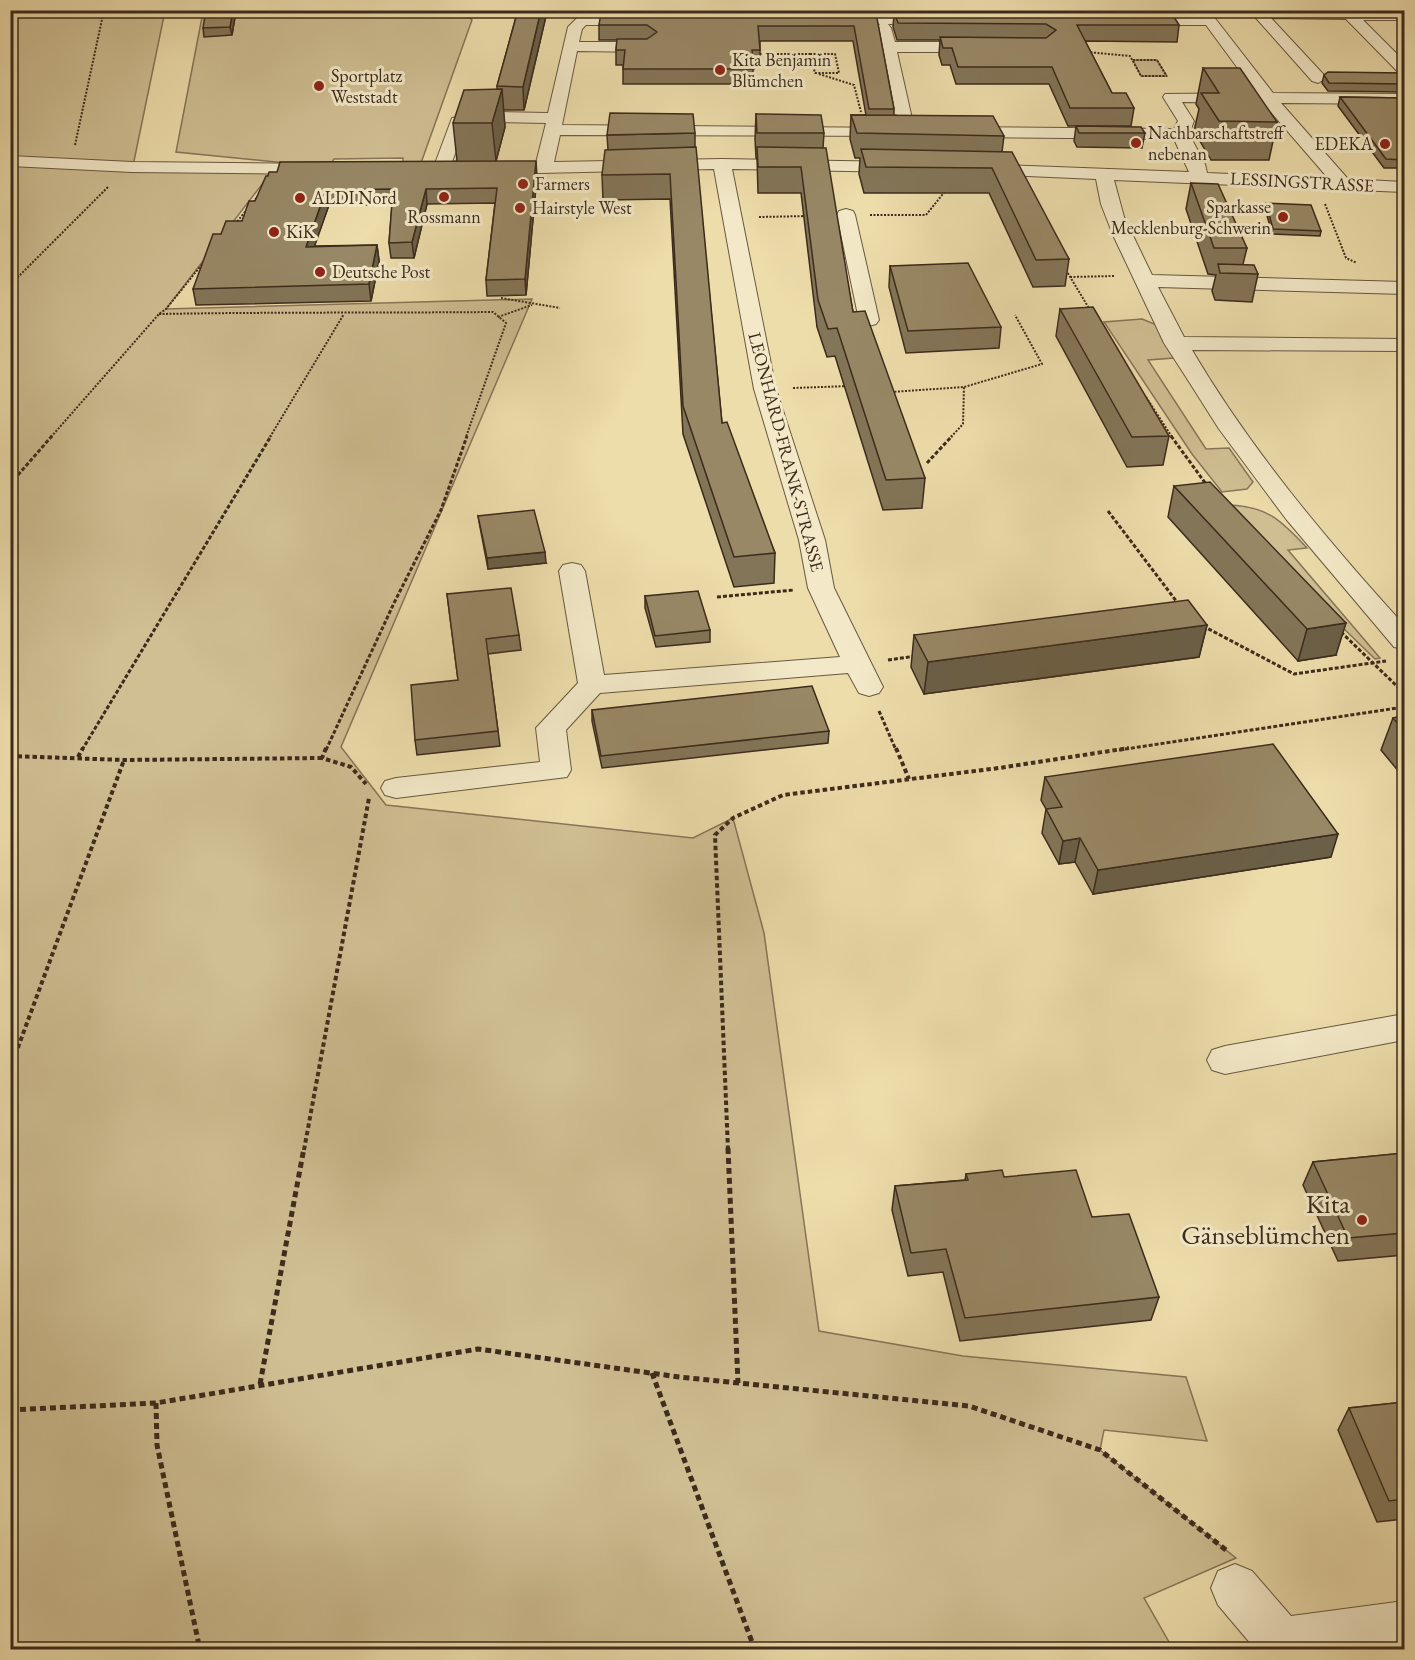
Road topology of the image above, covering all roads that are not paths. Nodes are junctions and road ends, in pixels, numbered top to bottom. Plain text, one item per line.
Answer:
1 (557, 10) edge
2 (200, 11) edge
3 (292, 11) edge
4 (1257, 11) edge
5 (1342, 13) edge
6 (901, 15) edge
7 (1205, 15) edge
8 (1404, 16) edge
9 (824, 20) edge
10 (882, 20) junction
11 (948, 20) edge
12 (582, 21) junction
13 (651, 21) edge
14 (1118, 21) edge
15 (572, 46) junction
16 (646, 47) edge
17 (887, 47) junction
18 (999, 47) edge
19 (1401, 76) edge
20 (1253, 78) junction
21 (1275, 78) dead end
22 (1296, 78) dead end
23 (1268, 98) junction
24 (1404, 99) edge
25 (554, 124) junction
26 (941, 132) edge
27 (1180, 134) junction
28 (10, 161) edge
29 (722, 164) junction
30 (920, 167) edge
31 (544, 168) junction
32 (966, 168) edge
33 (342, 169) edge
34 (420, 169) edge
35 (442, 169) junction
36 (1104, 172) junction
37 (1210, 180) junction
38 (1342, 184) junction
39 (1404, 187) edge
40 (846, 215) road end
41 (1143, 278) junction
42 (1404, 288) edge
43 (869, 321) edge
44 (1175, 343) junction
45 (1404, 345) edge
46 (572, 571) dead end
47 (1399, 650) edge
48 (592, 685) junction
49 (396, 788) dead end
50 (1404, 1027) edge
51 (1226, 1060) dead end
52 (1236, 1573) road end
53 (1404, 1625) edge

1 - 3 street
1 - 12 street
2 - 3 street
4 - 5 street
4 - 7 street
4 - 22 street
5 - 8 street
5 - 19 street
6 - 10 street
6 - 11 street
7 - 14 street
7 - 20 street
9 - 10 street
10 - 17 street
12 - 13 street
12 - 15 street
15 - 16 street
15 - 25 street
17 - 18 street
17 - 25 street
20 - 21 street
20 - 23 street
23 - 24 street
23 - 27 street, LESSINGSTRASSE
23 - 38 street
25 - 31 street
25 - 35 street
26 - 27 street
27 - 37 street, LESSINGSTRASSE
28 - 33 street
29 - 30 street
29 - 31 street
29 - 48 street, LEONHARD-FRANK-STRASSE
31 - 35 street
32 - 36 street, LESSINGSTRASSE
34 - 35 street
36 - 37 street, LESSINGSTRASSE
36 - 41 street
37 - 38 street, LESSINGSTRASSE
38 - 39 street, LESSINGSTRASSE
40 - 43 street
41 - 42 street
41 - 44 street
44 - 45 street
44 - 47 street
46 - 48 street
48 - 49 street
50 - 51 street
52 - 53 street

